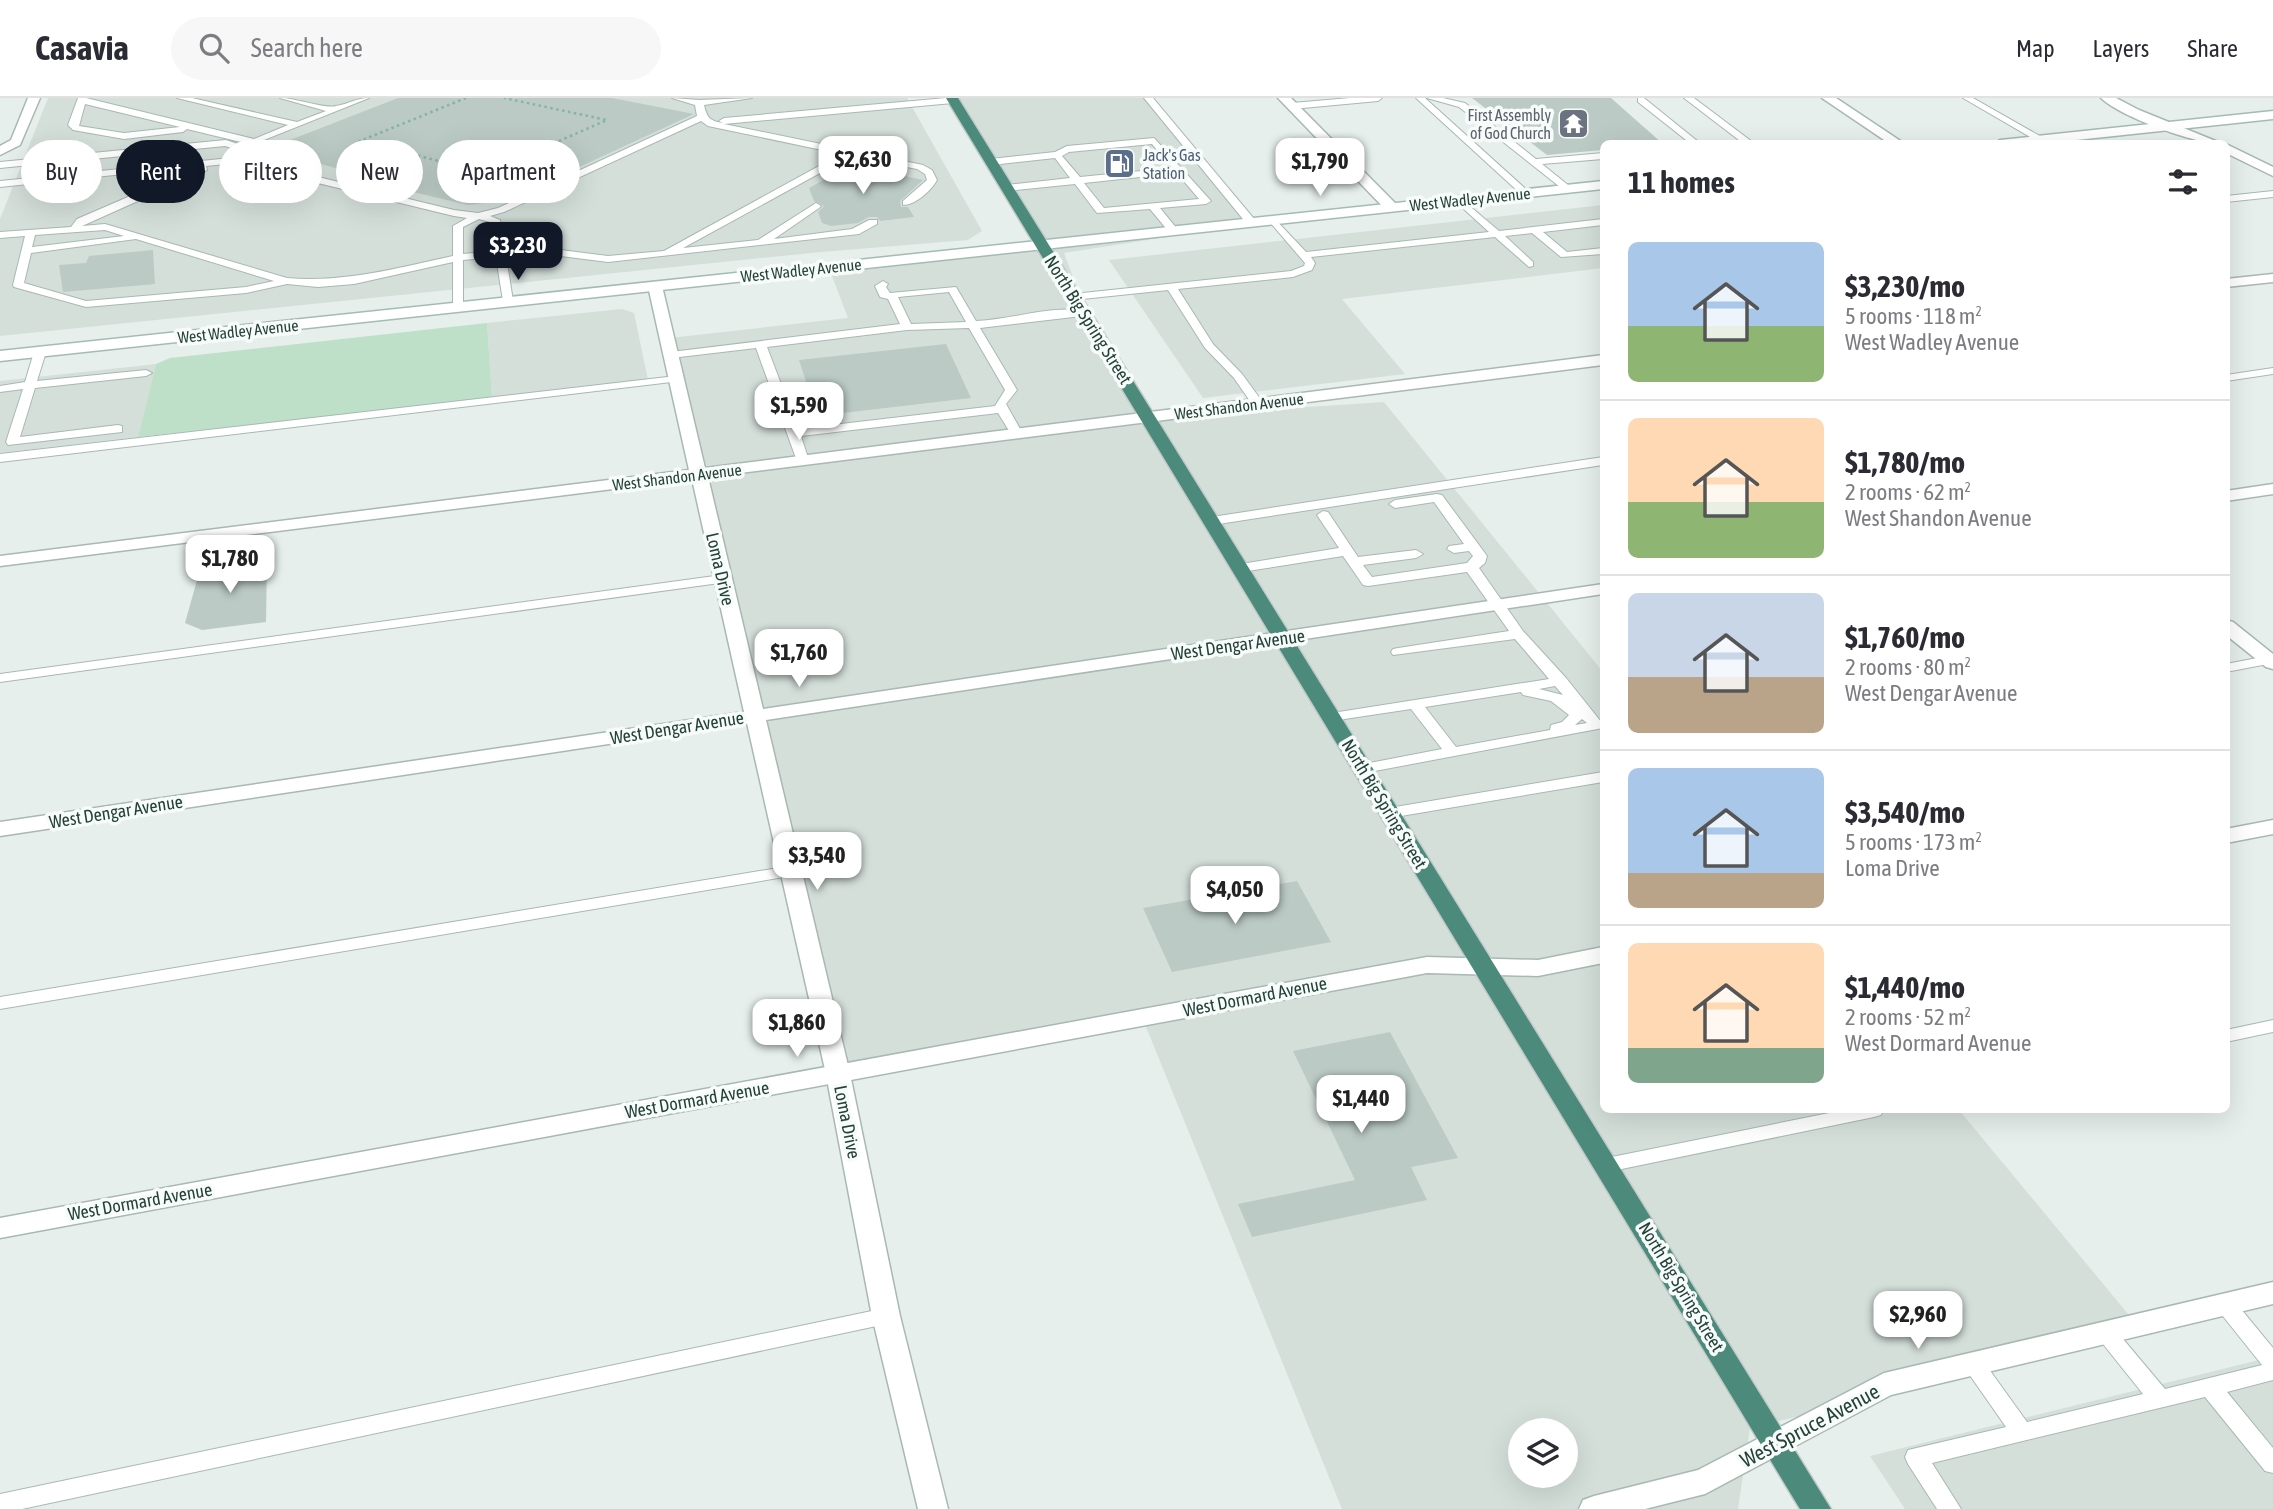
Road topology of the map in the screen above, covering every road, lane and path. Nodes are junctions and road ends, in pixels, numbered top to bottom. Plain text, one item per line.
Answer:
1 (34, 98) edge
2 (181, 98) edge
3 (284, 98) edge
4 (365, 98) edge
5 (466, 98) edge
6 (504, 98) edge
7 (676, 98) edge
8 (748, 98) edge
9 (1149, 98) edge
10 (1378, 98) edge
11 (1420, 98) edge
12 (1431, 98) edge
13 (1688, 98) edge
14 (1828, 98) edge
15 (1966, 98) edge
16 (2107, 98) edge
17 (82, 99) edge
18 (953, 99) edge
19 (1641, 100) dead end
20 (708, 101) edge
21 (1288, 102) edge
22 (335, 110) junction
23 (2273, 115) edge
24 (705, 120) junction
25 (298, 125) junction
26 (2172, 126) junction
27 (192, 128) junction
28 (2040, 139) junction
29 (245, 140) edge
30 (259, 140) edge
31 (1692, 140) edge
32 (1746, 140) edge
33 (1893, 140) edge
34 (2032, 140) edge
35 (2207, 140) edge
36 (219, 144) edge
37 (2230, 150) edge
38 (0, 151) edge
39 (850, 153) junction
40 (102, 155) edge
41 (1057, 155) junction
42 (216, 156) junction
43 (1600, 156) edge
44 (219, 157) edge
45 (991, 162) junction
46 (1534, 162) junction
47 (21, 163) edge
48 (0, 165) edge
49 (102, 165) edge
50 (819, 170) junction
51 (1180, 170) junction
52 (102, 171) edge
53 (2273, 173) edge
54 (835, 174) dead end
55 (322, 181) edge
56 (1077, 181) junction
57 (21, 182) edge
58 (0, 184) edge
59 (1600, 185) edge
60 (1006, 188) junction
61 (1568, 188) junction
62 (1525, 193) junction
63 (2273, 194) edge
64 (2230, 199) edge
65 (1459, 200) junction
66 (906, 203) dead end
67 (816, 206) dead end
68 (1153, 206) junction
69 (1391, 207) junction
70 (478, 216) junction
71 (1273, 220) junction
72 (873, 222) dead end
73 (1251, 222) junction
74 (1600, 222) edge
75 (76, 227) junction
76 (1173, 230) junction
77 (1535, 230) junction
78 (31, 232) junction
79 (1497, 234) junction
80 (0, 235) edge
81 (138, 237) junction
82 (761, 243) junction
83 (1040, 244) junction
84 (26, 251) junction
85 (1600, 251) edge
86 (502, 254) junction
87 (667, 254) junction
88 (1304, 255) junction
89 (457, 258) junction
90 (871, 262) junction
91 (1529, 264) dead end
92 (2273, 278) edge
93 (286, 281) junction
94 (2230, 283) edge
95 (655, 286) junction
96 (1171, 286) junction
97 (894, 296) junction
98 (508, 301) junction
99 (1078, 305) junction
100 (458, 307) junction
101 (974, 325) junction
102 (907, 327) junction
103 (760, 344) junction
104 (40, 352) junction
105 (671, 355) junction
106 (0, 356) edge
107 (1600, 360) edge
108 (2273, 371) edge
109 (146, 373) dead end
110 (2230, 377) edge
111 (676, 379) junction
112 (30, 385) junction
113 (0, 388) edge
114 (1258, 404) junction
115 (1002, 409) junction
116 (1149, 417) junction
117 (118, 429) dead end
118 (794, 433) junction
119 (1017, 434) junction
120 (0, 458) edge
121 (803, 461) junction
122 (1600, 461) edge
123 (699, 474) junction
124 (2273, 489) edge
125 (2230, 495) edge
126 (1367, 508) dead end
127 (1322, 515) dead end
128 (1212, 522) junction
129 (1474, 546) junction
130 (1454, 549) dead end
131 (1416, 554) dead end
132 (1351, 557) junction
133 (0, 561) edge
134 (1471, 567) junction
135 (1241, 568) junction
136 (722, 579) junction
137 (1600, 589) edge
138 (1499, 605) junction
139 (2230, 629) edge
140 (1518, 634) junction
141 (1283, 638) junction
142 (1398, 652) dead end
143 (2272, 661) edge
144 (2230, 667) edge
145 (0, 678) edge
146 (1561, 681) junction
147 (1451, 698) junction
148 (1415, 704) junction
149 (753, 717) junction
150 (1331, 717) junction
151 (1508, 742) junction
152 (1451, 752) junction
153 (1364, 768) junction
154 (1600, 778) edge
155 (1390, 813) junction
156 (2273, 827) edge
157 (0, 829) edge
158 (2230, 835) edge
159 (790, 871) junction
160 (1600, 956) edge
161 (1482, 965) junction
162 (0, 1003) edge
163 (2273, 1027) edge
164 (2230, 1035) edge
165 (838, 1074) junction
166 (1859, 1113) edge
167 (1607, 1165) junction
168 (0, 1228) edge
169 (2273, 1293) edge
170 (2225, 1304) junction
171 (886, 1316) junction
172 (2106, 1333) junction
173 (2273, 1363) edge
174 (1973, 1364) junction
175 (2273, 1371) edge
176 (2210, 1387) junction
177 (2160, 1399) junction
178 (2022, 1432) junction
179 (1777, 1444) junction
180 (2273, 1464) edge
181 (0, 1504) edge
182 (1601, 1508) edge
183 (933, 1509) edge
184 (1816, 1509) edge
185 (1950, 1509) edge

1 - 38 street
2 - 25 lane
3 - 22 lane
4 - 22 lane
5 - 6 path
7 - 20 lane
8 - 20 lane
9 - 73 lane
10 - 21 lane
11 - 62 lane
12 - 46 lane
13 - 32 lane
14 - 33 street
15 - 28 lane
16 - 26 street
17 - 27 lane
17 - 27 lane
18 - 24 lane
18 - 45 highway, North Big Spring Street
19 - 31 lane
20 - 24 lane
21 - 69 street
22 - 25 lane
23 - 26 street
24 - 39 lane
24 - 70 lane
25 - 30 lane
26 - 28 street
26 - 35 street
27 - 29 lane
28 - 34 street
36 - 40 lane
37 - 53 street
39 - 50 lane
39 - 66 lane
41 - 45 lane
41 - 51 lane
41 - 56 lane
42 - 44 lane
42 - 49 lane
42 - 52 lane
42 - 75 lane
43 - 46 lane
45 - 60 highway, North Big Spring Street
46 - 61 lane
47 - 48 lane
50 - 54 lane
50 - 87 lane
51 - 56 lane
51 - 68 lane
55 - 70 lane
56 - 60 lane
56 - 68 lane
57 - 58 lane
59 - 61 street, West Wadley Avenue
60 - 83 highway, North Big Spring Street
61 - 62 street, West Wadley Avenue
62 - 65 street, West Wadley Avenue
63 - 64 lane
65 - 69 street, West Wadley Avenue
65 - 79 lane
67 - 82 lane
68 - 76 lane
69 - 71 street, West Wadley Avenue
70 - 86 lane
70 - 89 lane
71 - 73 street, West Wadley Avenue
71 - 88 lane
72 - 82 lane
73 - 76 street, West Wadley Avenue
74 - 77 lane
75 - 78 lane
75 - 81 lane
76 - 83 street, West Wadley Avenue
77 - 79 lane
77 - 85 lane
78 - 80 lane
78 - 84 lane
79 - 88 lane
79 - 91 lane
81 - 84 lane
81 - 93 lane
82 - 87 lane
83 - 90 street, West Wadley Avenue
83 - 99 highway, North Big Spring Street
84 - 93 lane
86 - 87 lane
86 - 89 lane
86 - 98 lane
88 - 96 lane
89 - 93 lane
89 - 100 lane
90 - 95 street, West Wadley Avenue
90 - 97 lane
92 - 94 street
95 - 98 street, West Wadley Avenue
95 - 105 street, Loma Drive
96 - 99 lane
96 - 114 lane
97 - 101 lane
97 - 102 lane
98 - 100 street, West Wadley Avenue
99 - 101 lane
99 - 116 highway, North Big Spring Street
100 - 104 street, West Wadley Avenue
101 - 102 lane
101 - 115 lane
102 - 103 lane
103 - 105 lane
103 - 118 lane
104 - 106 street, West Wadley Avenue
104 - 112 lane
105 - 111 street, Loma Drive
107 - 114 street, West Shandon Avenue
108 - 110 lane
109 - 112 lane
111 - 120 lane
111 - 123 street, Loma Drive
112 - 113 lane
112 - 117 lane
114 - 116 street, West Shandon Avenue
115 - 118 lane
115 - 119 lane
116 - 119 street, West Shandon Avenue
116 - 128 highway, North Big Spring Street
118 - 121 lane
119 - 121 street, West Shandon Avenue
121 - 123 street, West Shandon Avenue
122 - 128 lane
123 - 133 street, West Shandon Avenue
123 - 136 street, Loma Drive
124 - 125 street
126 - 129 lane
127 - 132 lane
128 - 135 highway, North Big Spring Street
129 - 130 lane
129 - 134 lane
131 - 132 lane
132 - 134 lane
132 - 135 lane
134 - 138 lane
135 - 141 highway, North Big Spring Street
136 - 145 lane
136 - 149 street, Loma Drive
137 - 138 street, West Dengar Avenue
138 - 140 lane
138 - 141 street, West Dengar Avenue
139 - 143 street
140 - 142 lane
140 - 146 lane
141 - 149 street, West Dengar Avenue
141 - 150 highway, North Big Spring Street
143 - 144 lane
146 - 147 lane
146 - 151 lane
147 - 148 lane
147 - 151 lane
148 - 150 lane
148 - 152 lane
149 - 157 street, West Dengar Avenue
149 - 159 street, Loma Drive
150 - 153 highway, North Big Spring Street
151 - 152 lane
152 - 153 lane
153 - 155 highway, North Big Spring Street
154 - 155 lane
155 - 161 highway, North Big Spring Street
156 - 158 street
159 - 162 lane
159 - 165 street, Loma Drive
160 - 161 street, West Dormard Avenue
161 - 165 street, West Dormard Avenue
161 - 167 highway, North Big Spring Street
163 - 164 lane
165 - 168 street, West Dormard Avenue
165 - 171 street, Loma Drive
166 - 167 lane
167 - 179 highway, North Big Spring Street
169 - 170 street, West Spruce Avenue
170 - 172 street, West Spruce Avenue
170 - 173 lane
171 - 181 lane
171 - 183 street, Loma Drive
172 - 174 street, West Spruce Avenue
172 - 177 lane
174 - 178 lane
174 - 179 street, West Spruce Avenue
175 - 176 lane
176 - 177 lane
176 - 180 lane
177 - 178 lane
178 - 185 lane
179 - 182 street, West Spruce Avenue
179 - 184 highway, North Big Spring Street

